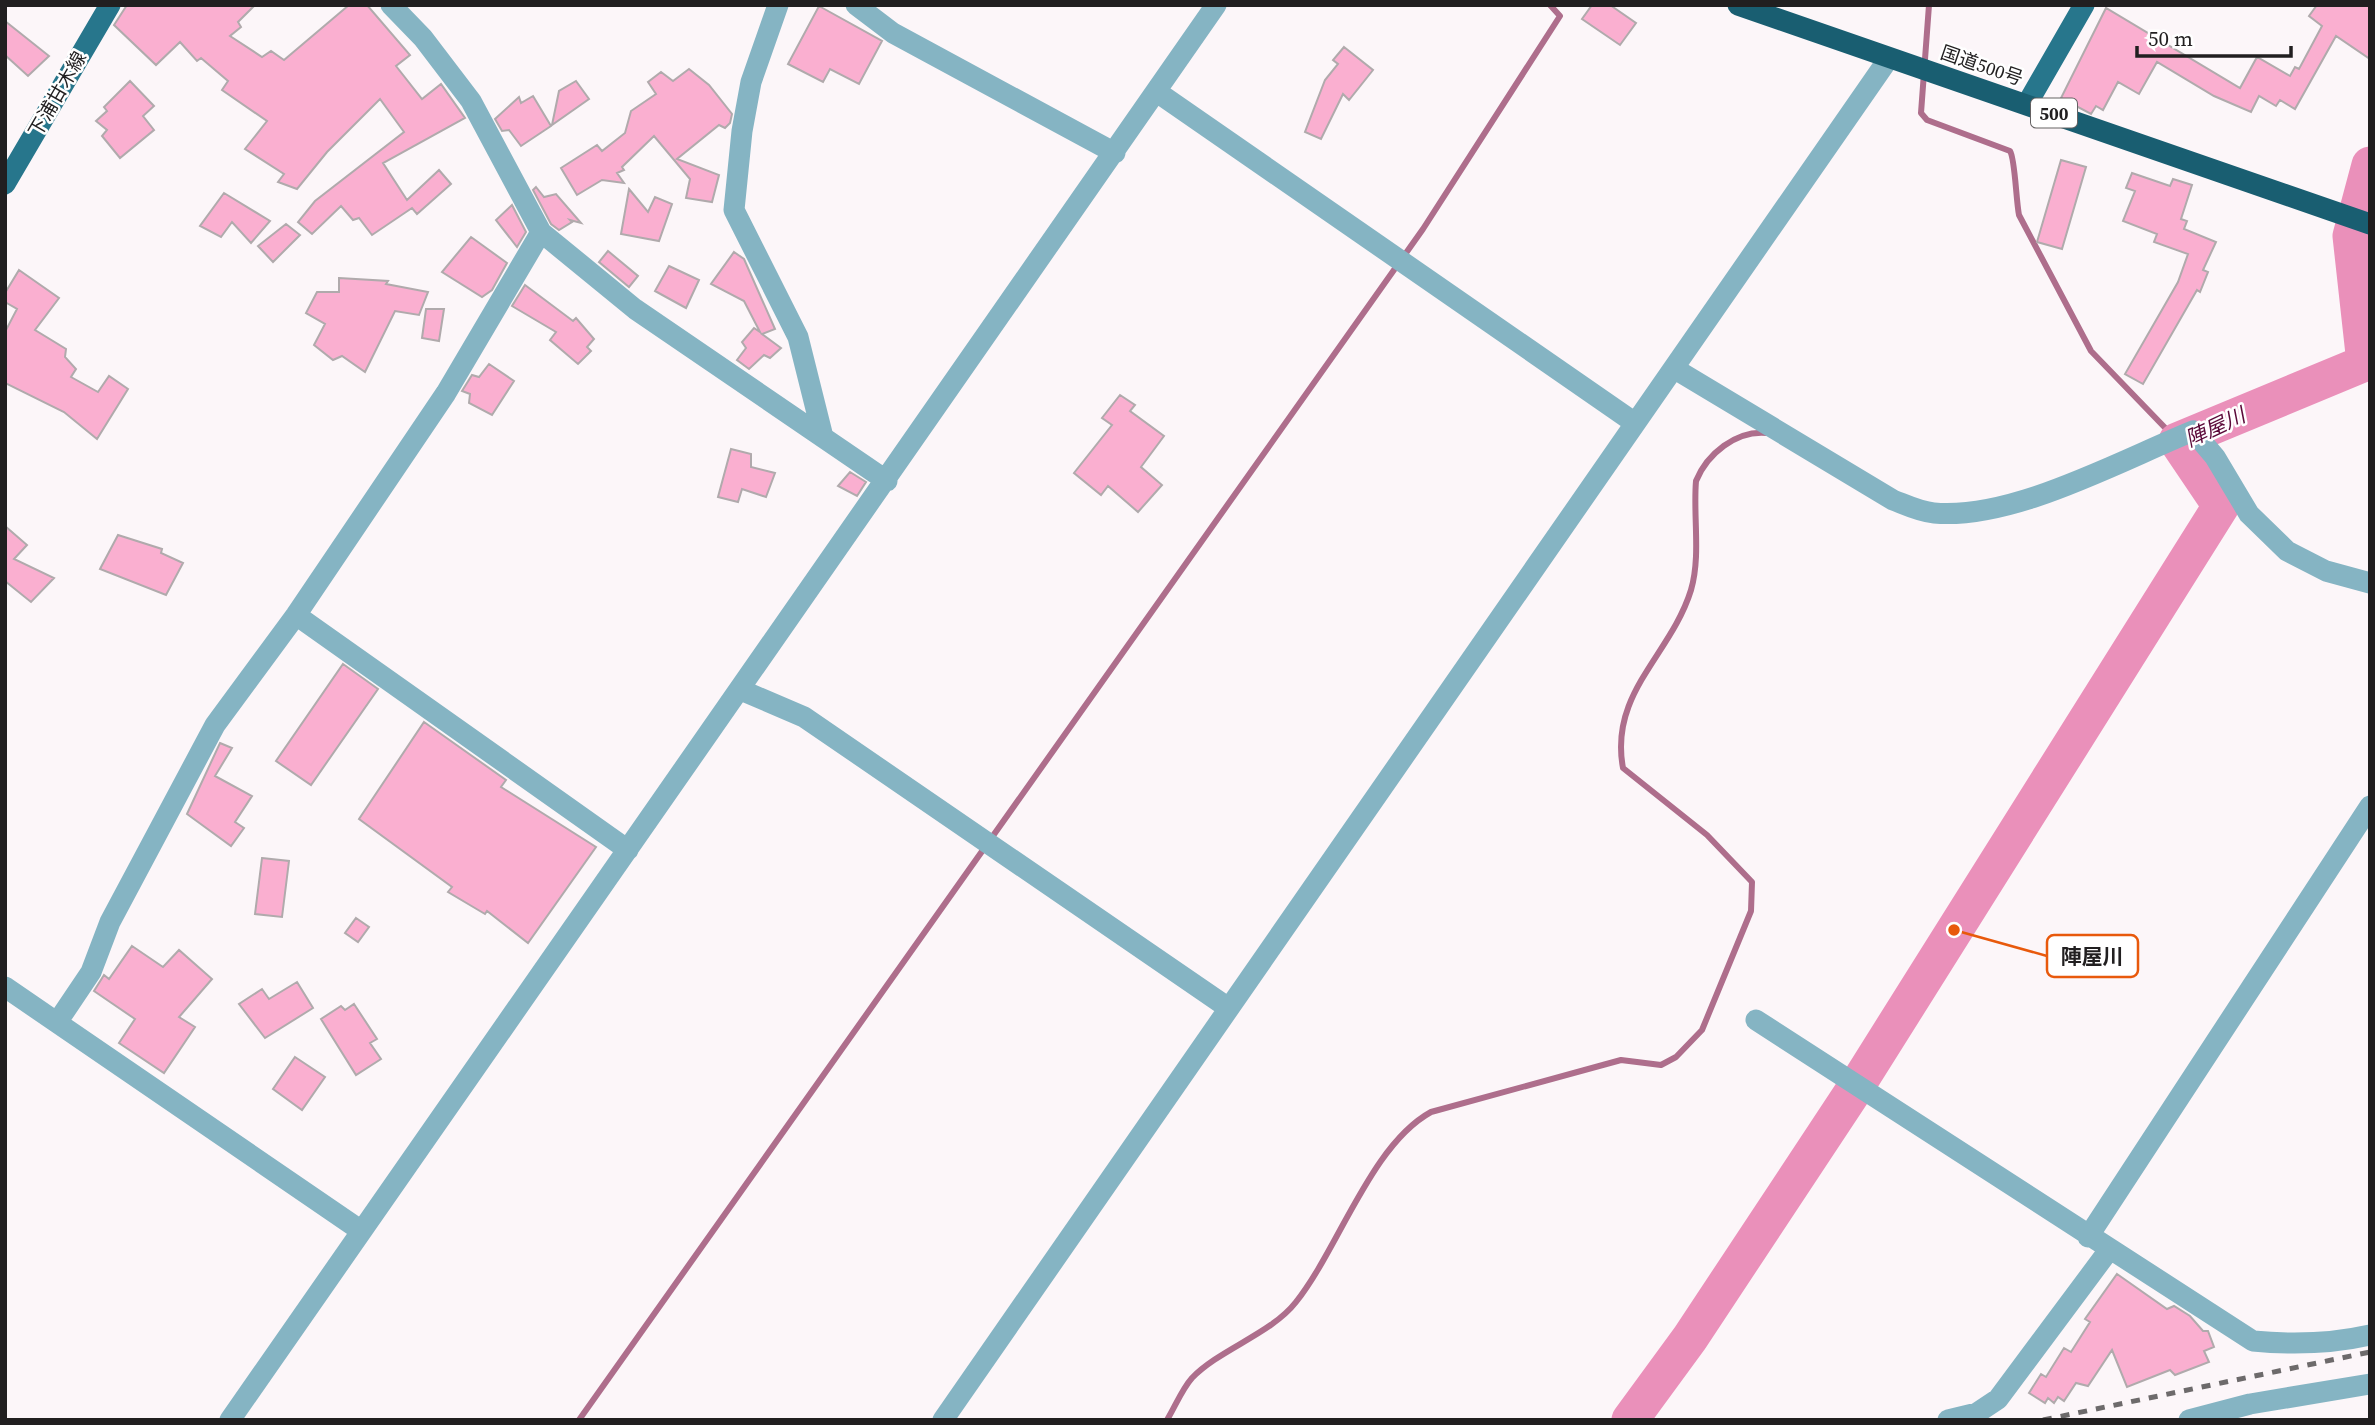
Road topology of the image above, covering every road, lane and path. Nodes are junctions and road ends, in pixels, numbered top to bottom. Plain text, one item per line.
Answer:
1 (110, 5) edge
2 (391, 5) edge
3 (778, 5) edge
4 (856, 5) edge
5 (1216, 5) edge
6 (1738, 5) edge
7 (2084, 5) edge
8 (1889, 58) junction
9 (1157, 92) junction
10 (2027, 104) junction
11 (1115, 153) junction
12 (5, 184) edge
13 (2370, 224) edge
14 (541, 232) junction
15 (1675, 369) junction
16 (1635, 423) junction
17 (823, 438) junction
18 (887, 481) junction
19 (2370, 583) edge
20 (296, 615) junction
21 (741, 690) junction
22 (2370, 806) edge
23 (628, 849) junction
24 (5, 987) edge
25 (1227, 1007) junction
26 (1756, 1020) dead end
27 (58, 1021) junction
28 (360, 1230) junction
29 (2088, 1237) junction
30 (2109, 1250) junction
31 (2370, 1335) edge
32 (2370, 1384) edge
33 (230, 1420) edge
34 (943, 1420) edge
35 (1948, 1420) edge
36 (2189, 1420) edge

1 - 12 main road, 下浦甘木線
2 - 14 street
3 - 17 street
4 - 11 street
5 - 9 street
6 - 8 highway, 国道500号 / 500
7 - 10 main road
8 - 10 highway, 国道500号 / 500
8 - 15 street
9 - 11 street
9 - 16 street
10 - 13 highway, 国道500号 / 500
11 - 18 street
14 - 17 street
14 - 20 street
15 - 16 street
15 - 19 street
16 - 25 street
17 - 18 street
18 - 21 street
20 - 23 street
20 - 27 street
21 - 23 street
21 - 25 street
22 - 29 street
23 - 28 street
24 - 27 street
25 - 34 street
26 - 29 street
27 - 28 street
28 - 33 street
29 - 30 street
30 - 31 street
30 - 35 street
32 - 36 street

